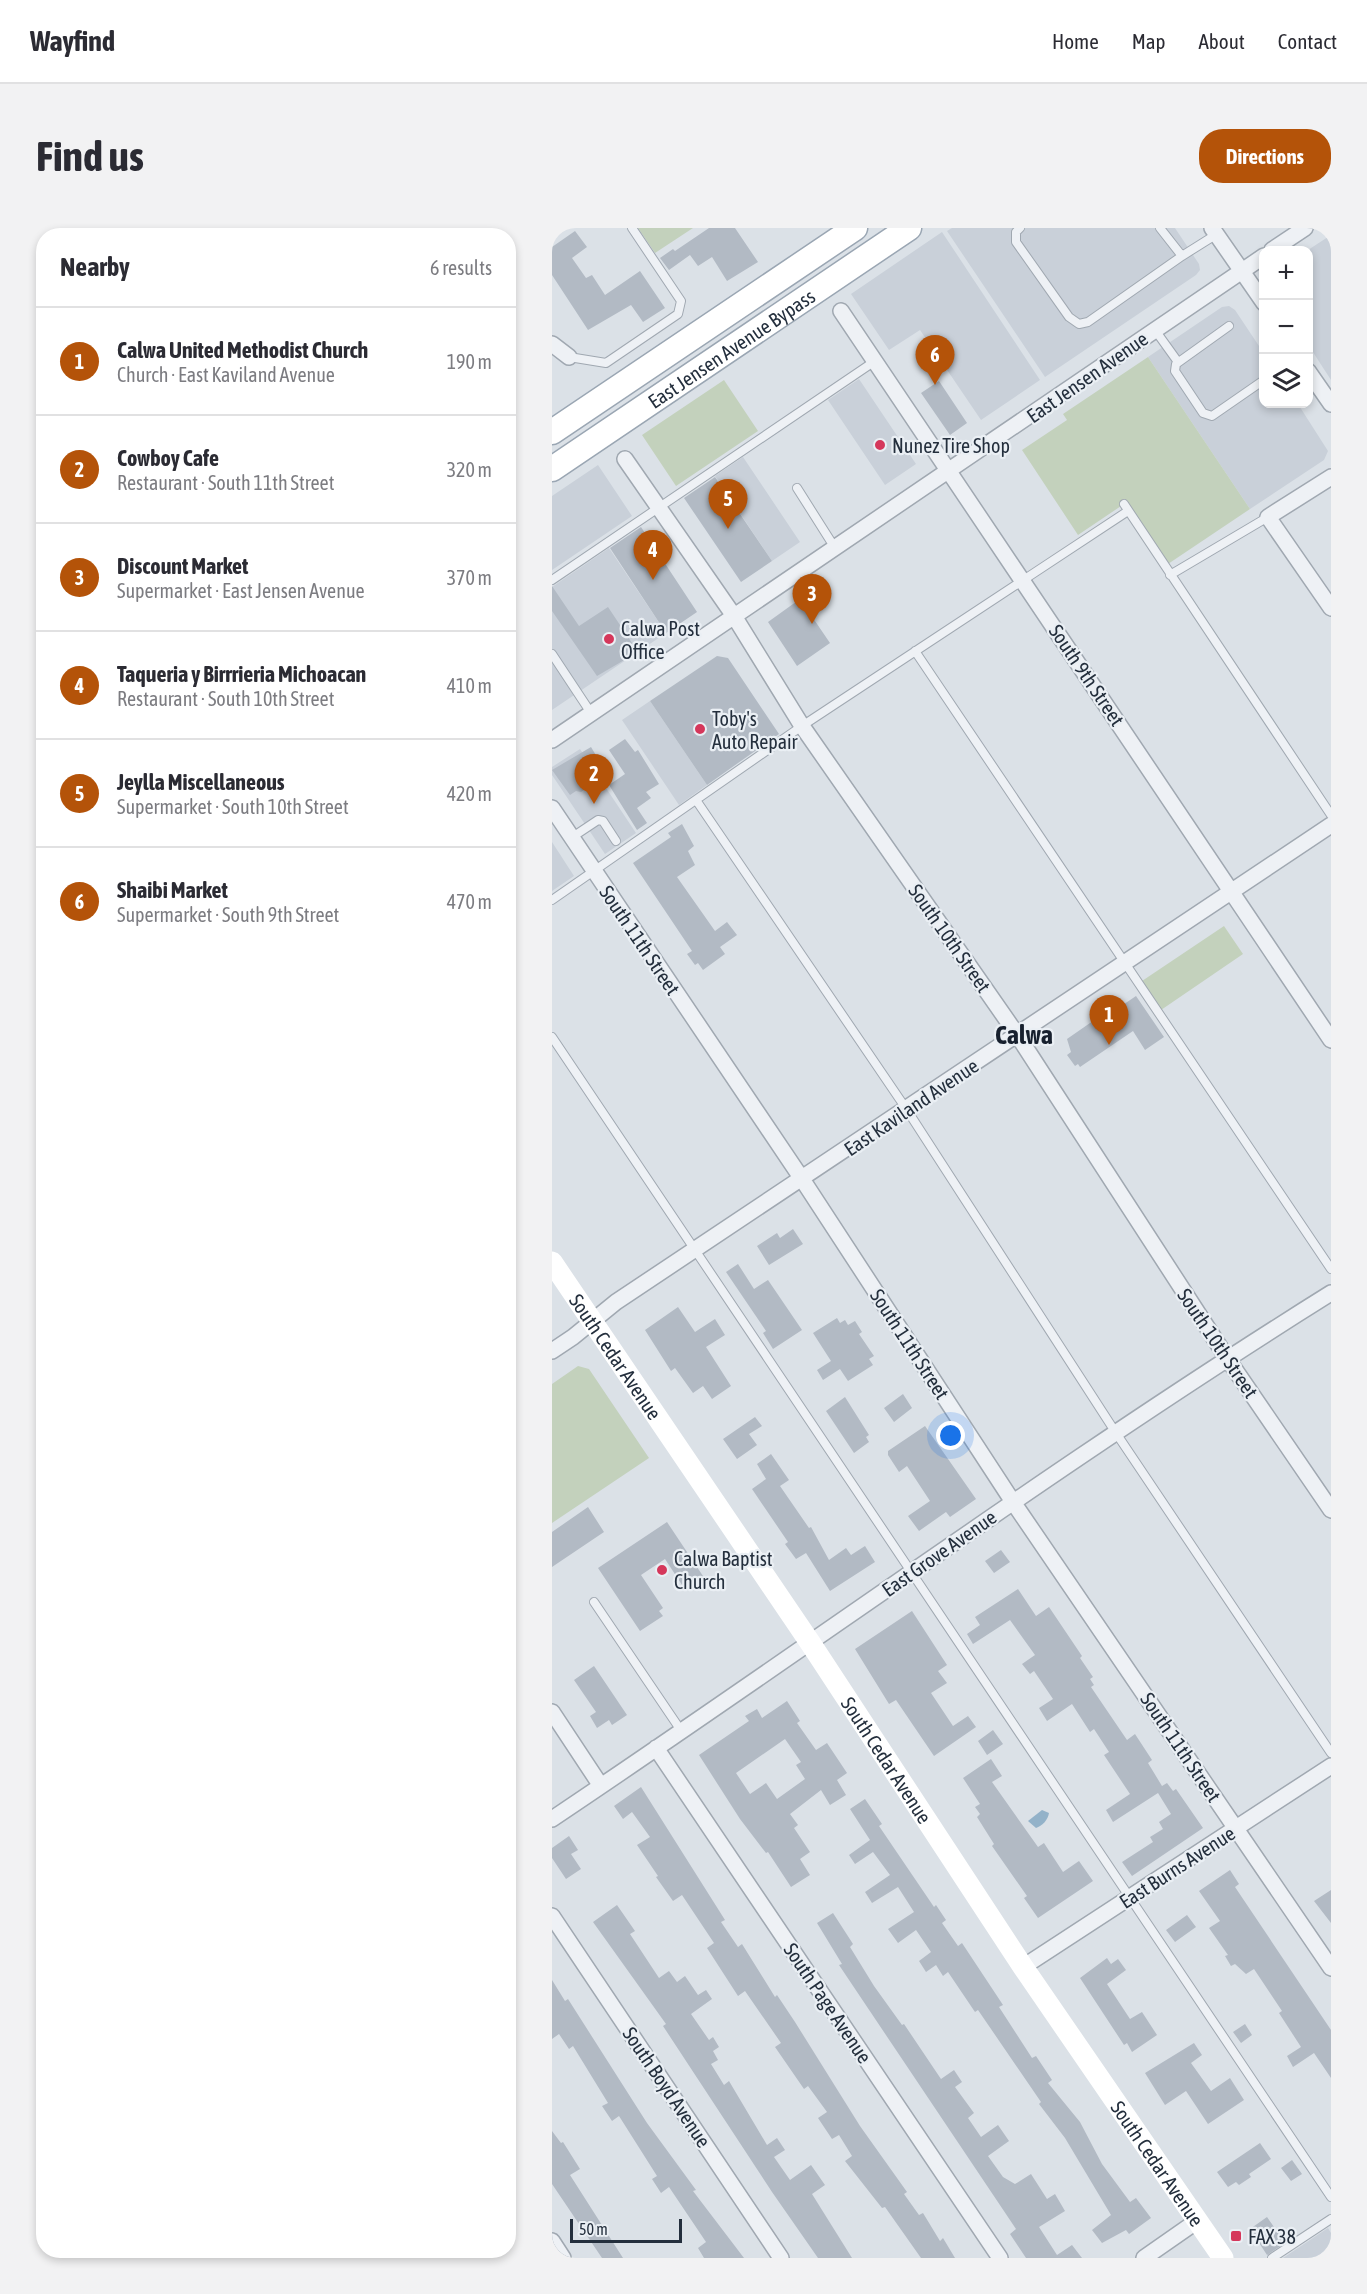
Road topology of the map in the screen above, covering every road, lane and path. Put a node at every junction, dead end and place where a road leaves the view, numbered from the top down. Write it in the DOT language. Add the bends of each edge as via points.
graph roads {
  1 [pos="632,228"];
  2 [pos="855,228"];
  3 [pos="909,228"];
  4 [pos="1020,228"];
  5 [pos="1160,228"];
  6 [pos="1299,230"];
  7 [pos="1215,231"];
  8 [pos="1277,246"];
  9 [pos="1182,256"];
  10 [pos="1259,259"];
  11 [pos="1242,271"];
  12 [pos="1261,300"];
  13 [pos="841,311"];
  14 [pos="1229,326"];
  15 [pos="1155,330"];
  16 [pos="552,344"];
  17 [pos="569,357"];
  18 [pos="875,361"];
  19 [pos="1178,362"];
  20 [pos="1313,378"];
  21 [pos="1259,383"];
  22 [pos="1331,404"];
  23 [pos="552,432"];
  24 [pos="625,459"];
  25 [pos="552,470"];
  26 [pos="950,472"];
  27 [pos="1331,477"];
  28 [pos="797,488"];
  29 [pos="658,508"];
  30 [pos="1268,517"];
  31 [pos="835,548"];
  32 [pos="1170,575"];
  33 [pos="552,580"];
  34 [pos="1023,580"];
  35 [pos="1331,608"];
  36 [pos="734,616"];
  37 [pos="915,651"];
  38 [pos="552,654"];
  39 [pos="591,713"];
  40 [pos="802,726"];
  41 [pos="552,740"];
  42 [pos="696,800"];
  43 [pos="552,808"];
  44 [pos="1331,815"];
  45 [pos="1331,825"];
  46 [pos="571,838"];
  47 [pos="616,841"];
  48 [pos="593,872"];
  49 [pos="1231,891"];
  50 [pos="552,900"];
  51 [pos="1127,963"];
  52 [pos="1018,1036"];
  53 [pos="552,1037"];
  54 [pos="1331,1040"];
  55 [pos="907,1110"];
  56 [pos="802,1179"];
  57 [pos="695,1250"];
  58 [pos="552,1262"];
  59 [pos="1331,1269"];
  60 [pos="1331,1293"];
  61 [pos="594,1321"];
  62 [pos="552,1351"];
  63 [pos="1227,1358"];
  64 [pos="1116,1433"];
  65 [pos="1013,1502"];
  66 [pos="1331,1510"];
  67 [pos="910,1572"];
  68 [pos="594,1602"];
  69 [pos="811,1644"];
  70 [pos="552,1712"];
  71 [pos="681,1732"];
  72 [pos="656,1748"];
  73 [pos="1331,1753"];
  74 [pos="1331,1766"];
  75 [pos="601,1786"];
  76 [pos="552,1819"];
  77 [pos="1236,1828"];
  78 [pos="1130,1897"];
  79 [pos="552,1916"];
  80 [pos="1023,1968"];
  81 [pos="1331,1968"];
  82 [pos="1331,2198"];
  83 [pos="1331,2219"];
  84 [pos="1197,2221"];
  85 [pos="552,2241"];
  86 [pos="563,2258"];
  87 [pos="781,2258"];
  88 [pos="1000,2258"];
  89 [pos="1144,2258"];
  90 [pos="1223,2258"];
  91 [pos="1272,2258"];
  1 -- 17 [label="lane" via="681,301 678,314 606,363"];
  2 -- 23 [label="main road, East Jensen Avenue Bypass"];
  3 -- 25 [label="main road, East Jensen Avenue Bypass"];
  4 -- 9 [label="lane" via="1016,242 1069,317 1079,324 1088,322"];
  5 -- 9 [label="lane"];
  6 -- 8 [label="street"];
  7 -- 9 [label="lane"];
  7 -- 11 [label="street"];
  10 -- 11 [label="street, East Jensen Avenue"];
  11 -- 12 [label="street"];
  11 -- 15 [label="street, East Jensen Avenue"];
  13 -- 18 [label="street, South 9th Street"];
  14 -- 19 [label="lane"];
  15 -- 19 [label="lane"];
  15 -- 26 [label="street, East Jensen Avenue"];
  16 -- 17 [label="street"];
  18 -- 26 [label="street, South 9th Street"];
  18 -- 29 [label="lane"];
  19 -- 21 [label="lane" via="1175,370 1203,413 1212,416"];
  20 -- 22 [label="street"];
  24 -- 29 [label="street, South 10th Street"];
  26 -- 31 [label="street, East Jensen Avenue"];
  26 -- 34 [label="street, South 9th Street"];
  27 -- 30 [label="street"];
  28 -- 31 [label="lane"];
  29 -- 33 [label="lane"];
  29 -- 36 [label="street, South 10th Street"];
  30 -- 32 [label="lane"];
  30 -- 35 [label="street"];
  31 -- 36 [label="street, East Jensen Avenue"];
  32 -- 34 [label="lane" via="1126,507"];
  32 -- 44 [label="lane"];
  34 -- 37 [label="lane"];
  34 -- 49 [label="street, South 9th Street"];
  36 -- 39 [label="street, East Jensen Avenue"];
  36 -- 40 [label="street, South 10th Street"];
  37 -- 40 [label="lane"];
  37 -- 51 [label="lane"];
  38 -- 39 [label="lane"];
  39 -- 41 [label="street, East Jensen Avenue"];
  40 -- 42 [label="lane"];
  40 -- 52 [label="street, South 10th Street"];
  42 -- 48 [label="lane"];
  42 -- 55 [label="lane"];
  43 -- 46 [label="street, South 11th Street"];
  45 -- 49 [label="street, East Kaviland Avenue"];
  46 -- 47 [label="lane" via="598,820 603,821"];
  46 -- 48 [label="street, South 11th Street"];
  48 -- 50 [label="lane"];
  48 -- 56 [label="street, South 11th Street"];
  49 -- 51 [label="street, East Kaviland Avenue"];
  49 -- 54 [label="street, South 9th Street"];
  51 -- 52 [label="street, East Kaviland Avenue"];
  51 -- 59 [label="lane"];
  52 -- 55 [label="street, East Kaviland Avenue"];
  52 -- 63 [label="street, South 10th Street"];
  53 -- 57 [label="lane"];
  55 -- 56 [label="street, East Kaviland Avenue"];
  55 -- 64 [label="lane"];
  56 -- 57 [label="street, East Kaviland Avenue"];
  56 -- 65 [label="street, South 11th Street"];
  57 -- 61 [label="street, East Kaviland Avenue"];
  57 -- 67 [label="lane"];
  58 -- 61 [label="main road, South Cedar Avenue"];
  60 -- 63 [label="street, East Grove Avenue"];
  61 -- 62 [label="street, East Kaviland Avenue"];
  61 -- 69 [label="main road, South Cedar Avenue"];
  63 -- 64 [label="street, East Grove Avenue"];
  63 -- 66 [label="street, South 10th Street"];
  64 -- 65 [label="street, East Grove Avenue"];
  64 -- 73 [label="lane"];
  65 -- 67 [label="street, East Grove Avenue"];
  65 -- 77 [label="street, South 11th Street"];
  67 -- 69 [label="street, East Grove Avenue"];
  67 -- 78 [label="lane"];
  68 -- 71 [label="lane"];
  69 -- 71 [label="street, East Grove Avenue"];
  69 -- 80 [label="main road, South Cedar Avenue"];
  70 -- 75 [label="street"];
  71 -- 72 [label="street, East Grove Avenue"];
  72 -- 75 [label="street, East Grove Avenue"];
  72 -- 88 [label="street, South Page Avenue"];
  74 -- 77 [label="street, East Burns Avenue"];
  75 -- 76 [label="street, East Grove Avenue"];
  77 -- 78 [label="street, East Burns Avenue"];
  77 -- 81 [label="street, South 11th Street"];
  78 -- 80 [label="street, East Burns Avenue"];
  78 -- 82 [label="lane"];
  79 -- 87 [label="street, South Boyd Avenue"];
  80 -- 84 [label="main road, South Cedar Avenue"];
  83 -- 91 [label="lane"];
  84 -- 89 [label="street"];
  84 -- 90 [label="main road, South Cedar Avenue"];
  85 -- 86 [label="street"];
}
